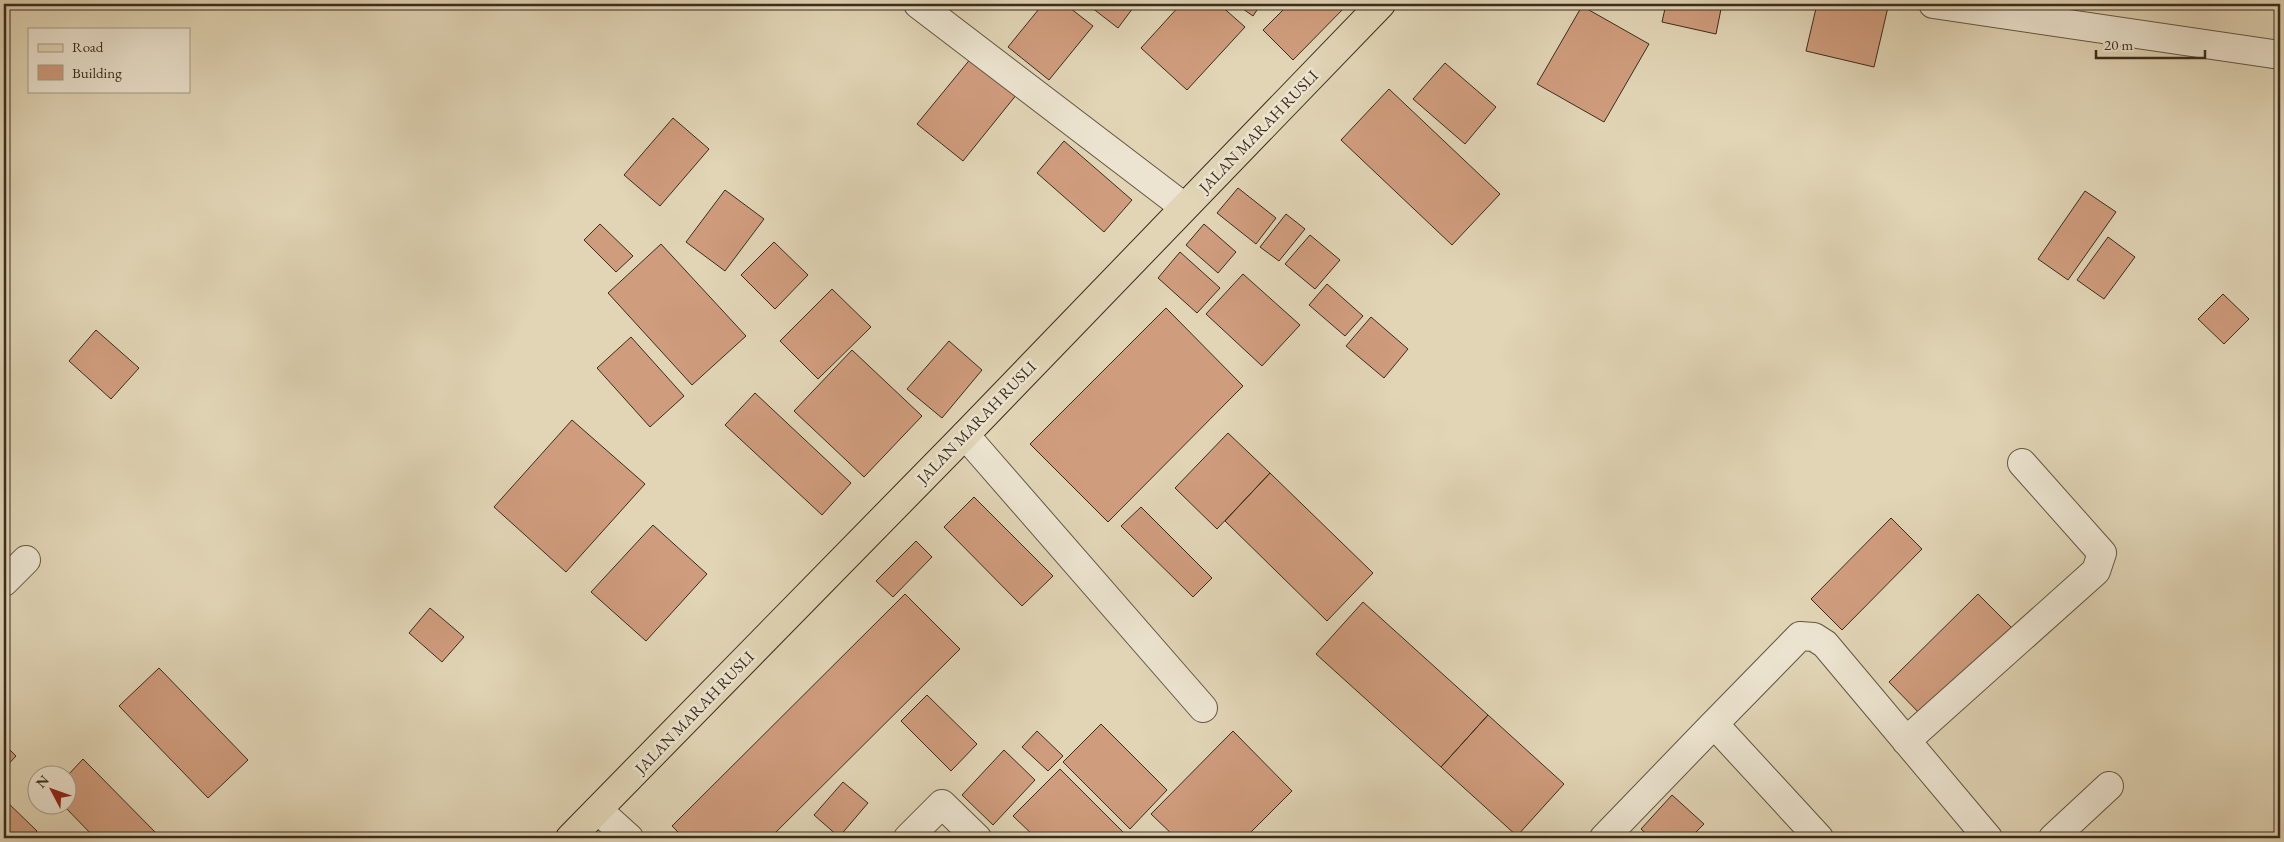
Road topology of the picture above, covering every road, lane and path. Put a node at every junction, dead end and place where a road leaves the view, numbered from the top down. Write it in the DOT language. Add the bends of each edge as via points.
graph roads {
  1 [pos="918,4"];
  2 [pos="1381,4"];
  3 [pos="1933,4"];
  4 [pos="2280,55"];
  5 [pos="1184,207"];
  6 [pos="964,435"];
  7 [pos="2022,463"];
  8 [pos="26,560"];
  9 [pos="4,582"];
  10 [pos="1203,708"];
  11 [pos="1714,724"];
  12 [pos="1906,741"];
  13 [pos="2109,786"];
  14 [pos="598,810"];
  15 [pos="570,838"];
  16 [pos="629,838"];
  17 [pos="908,838"];
  18 [pos="977,838"];
  19 [pos="1604,838"];
  20 [pos="1819,838"];
  21 [pos="1988,838"];
  22 [pos="2053,838"];
  1 -- 5 [label="street"];
  2 -- 5 [label="main road, JALAN MARAH RUSLI"];
  3 -- 4 [label="street"];
  5 -- 6 [label="main road, JALAN MARAH RUSLI"];
  6 -- 10 [label="street"];
  6 -- 14 [label="main road, JALAN MARAH RUSLI"];
  7 -- 12 [label="street" via="2102,553 2096,571"];
  8 -- 9 [label="street"];
  11 -- 12 [label="street" via="1800,636 1814,637 1825,644"];
  11 -- 19 [label="street"];
  11 -- 20 [label="street"];
  12 -- 21 [label="street"];
  13 -- 22 [label="street"];
  14 -- 15 [label="main road, JALAN MARAH RUSLI"];
  14 -- 16 [label="street"];
  17 -- 18 [label="street" via="942,804"];
}
